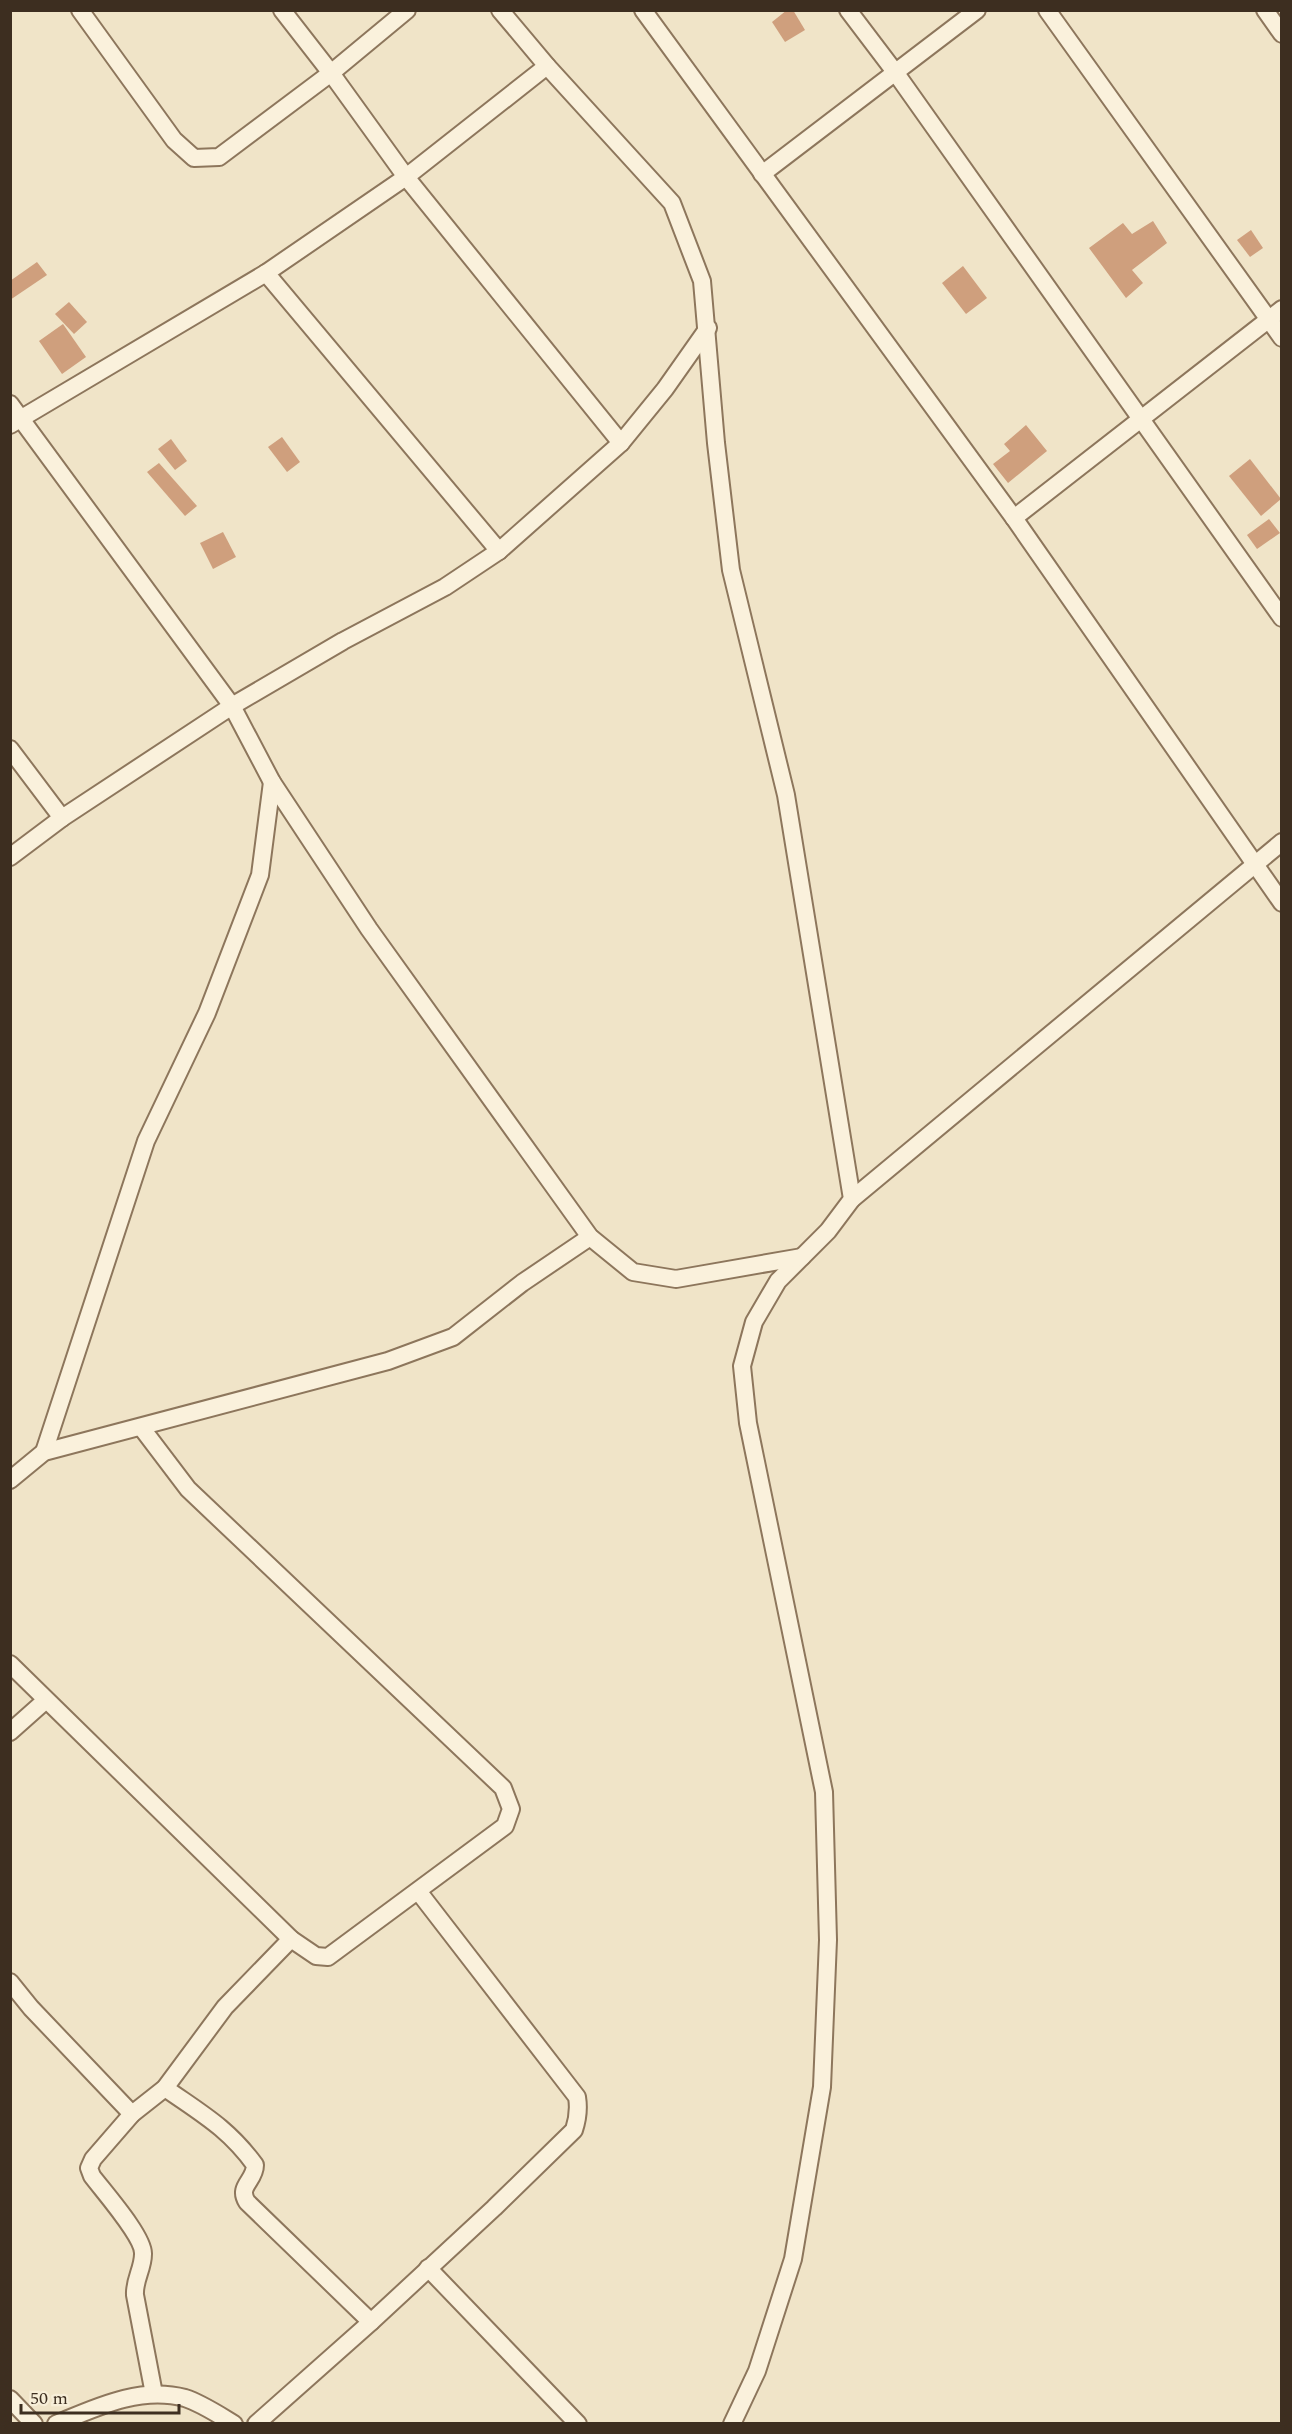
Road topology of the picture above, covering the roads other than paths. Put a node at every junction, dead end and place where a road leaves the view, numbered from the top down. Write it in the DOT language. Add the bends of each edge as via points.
graph roads {
  1 [pos="80,10"];
  2 [pos="282,10"];
  3 [pos="407,10"];
  4 [pos="500,10"];
  5 [pos="643,10"];
  6 [pos="848,10"];
  7 [pos="977,10"];
  8 [pos="1047,10"];
  9 [pos="1265,10"];
  10 [pos="1281,34"];
  11 [pos="547,66"];
  12 [pos="895,72"];
  13 [pos="331,74"];
  14 [pos="762,174"];
  15 [pos="406,177"];
  16 [pos="266,273"];
  17 [pos="1281,309"];
  18 [pos="1268,319"];
  19 [pos="708,328"];
  20 [pos="1281,338"];
  21 [pos="14,416"];
  22 [pos="1141,419"];
  23 [pos="621,443"];
  24 [pos="1014,518"];
  25 [pos="499,551"];
  26 [pos="1281,618"];
  27 [pos="231,706"];
  28 [pos="10,749"];
  29 [pos="272,782"];
  30 [pos="62,818"];
  31 [pos="1281,842"];
  32 [pos="10,857"];
  33 [pos="1254,864"];
  34 [pos="1281,903"];
  35 [pos="852,1199"];
  36 [pos="590,1237"];
  37 [pos="802,1257"];
  38 [pos="141,1427"];
  39 [pos="44,1452"];
  40 [pos="10,1480"];
  41 [pos="10,1664"];
  42 [pos="46,1700"];
  43 [pos="10,1732"];
  44 [pos="418,1890"];
  45 [pos="291,1939"];
  46 [pos="10,1982"];
  47 [pos="165,2088"];
  48 [pos="132,2114"];
  49 [pos="428,2268"];
  50 [pos="371,2322"];
  51 [pos="154,2394"];
  52 [pos="10,2399"];
  53 [pos="34,2424"];
  54 [pos="56,2424"];
  55 [pos="234,2424"];
  56 [pos="256,2424"];
  57 [pos="578,2424"];
  58 [pos="732,2424"];
  1 -- 13 [label="street" via="174,140 194,158 219,157"];
  2 -- 13 [label="street"];
  3 -- 13 [label="street"];
  4 -- 11 [label="street"];
  5 -- 14 [label="street"];
  6 -- 12 [label="street"];
  7 -- 12 [label="street"];
  8 -- 18 [label="street"];
  9 -- 10 [label="street"];
  11 -- 15 [label="street"];
  11 -- 19 [label="street" via="672,203 702,281"];
  12 -- 14 [label="street"];
  12 -- 22 [label="street"];
  13 -- 15 [label="street"];
  14 -- 24 [label="street"];
  15 -- 16 [label="street"];
  15 -- 23 [label="street"];
  16 -- 21 [label="street"];
  16 -- 25 [label="street"];
  17 -- 18 [label="street"];
  18 -- 20 [label="street"];
  18 -- 22 [label="street"];
  19 -- 23 [label="street"];
  19 -- 35 [label="street" via="731,570 786,795"];
  21 -- 27 [label="street"];
  22 -- 24 [label="street"];
  22 -- 26 [label="street"];
  23 -- 25 [label="street"];
  24 -- 33 [label="street"];
  25 -- 27 [label="street" via="445,587 343,640"];
  27 -- 29 [label="street"];
  27 -- 30 [label="street"];
  28 -- 30 [label="street"];
  29 -- 36 [label="street" via="369,929"];
  29 -- 39 [label="street" via="260,875 207,1013 146,1141"];
  30 -- 32 [label="street"];
  31 -- 33 [label="street"];
  33 -- 34 [label="street"];
  33 -- 35 [label="street"];
  35 -- 37 [label="street"];
  36 -- 37 [label="street" via="633,1272 676,1279"];
  36 -- 38 [label="street" via="453,1337 388,1361"];
  37 -- 58 [label="street" via="778,1281 754,1322 742,1366 748,1423 824,1792 828,1940 822,2086 793,2259 756,2371"];
  38 -- 39 [label="street"];
  38 -- 44 [label="street" via="188,1490 504,1788 511,1809 505,1826"];
  39 -- 40 [label="street"];
  41 -- 42 [label="street"];
  42 -- 43 [label="street"];
  42 -- 45 [label="street"];
  44 -- 45 [label="street" via="328,1957 316,1956"];
  44 -- 49 [label="street" via="577,2097 579,2108 574,2130"];
  45 -- 47 [label="street" via="225,2007"];
  46 -- 48 [label="street"];
  47 -- 48 [label="street"];
  47 -- 50 [label="street" via="235,2139 255,2165 243,2189 247,2202"];
  48 -- 51 [label="street" via="89,2168 142,2242 144,2252 135,2295"];
  49 -- 50 [label="street"];
  49 -- 57 [label="street"];
  50 -- 56 [label="street"];
  51 -- 54 [label="street" via="111,2401"];
  51 -- 55 [label="street" via="186,2398"];
  52 -- 53 [label="street"];
}
